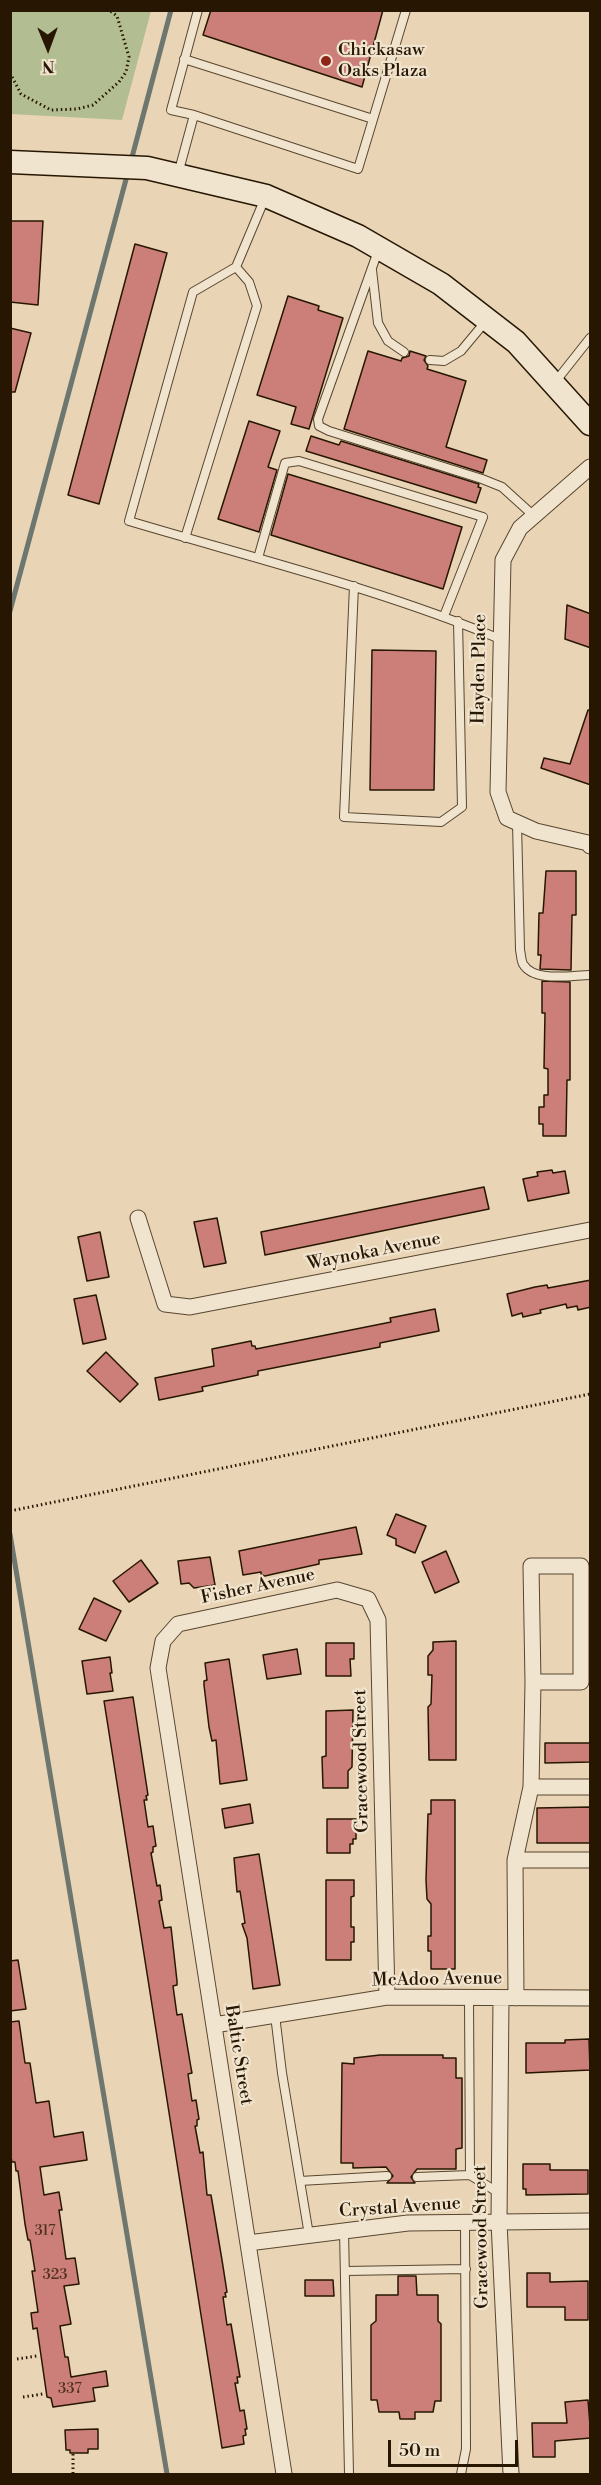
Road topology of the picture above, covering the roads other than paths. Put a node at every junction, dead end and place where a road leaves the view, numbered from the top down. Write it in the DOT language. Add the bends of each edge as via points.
graph roads {
  1 [pos="198,10"];
  2 [pos="406,10"];
  3 [pos="184,59"];
  4 [pos="194,115"];
  5 [pos="373,119"];
  6 [pos="10,162"];
  7 [pos="178,176"];
  8 [pos="266,196"];
  9 [pos="375,258"];
  10 [pos="236,267"];
  11 [pos="487,320"];
  12 [pos="591,338"];
  13 [pos="404,352"];
  14 [pos="430,360"];
  15 [pos="554,384"];
  16 [pos="591,424"];
  17 [pos="591,467"];
  18 [pos="534,516"];
  19 [pos="185,538"];
  20 [pos="258,558"];
  21 [pos="354,586"];
  22 [pos="444,616"];
  23 [pos="458,621"];
  24 [pos="500,639"];
  25 [pos="517,823"];
  26 [pos="591,846"];
  27 [pos="591,975"];
  28 [pos="138,1218"];
  29 [pos="591,1230"];
  30 [pos="368,1599"];
  31 [pos="163,1641"];
  32 [pos="533,1682"];
  33 [pos="531,1787"];
  34 [pos="591,1787"];
  35 [pos="515,1860"];
  36 [pos="591,1860"];
  37 [pos="387,1997"];
  38 [pos="469,1998"];
  39 [pos="508,1998"];
  40 [pos="591,1998"];
  41 [pos="275,2015"];
  42 [pos="214,2025"];
  43 [pos="470,2175"];
  44 [pos="387,2176"];
  45 [pos="417,2177"];
  46 [pos="300,2181"];
  47 [pos="499,2193"];
  48 [pos="591,2221"];
  49 [pos="465,2222"];
  50 [pos="499,2222"];
  51 [pos="344,2231"];
  52 [pos="309,2235"];
  53 [pos="248,2243"];
  54 [pos="466,2269"];
  55 [pos="345,2271"];
  56 [pos="284,2475"];
  57 [pos="349,2475"];
  58 [pos="461,2475"];
  59 [pos="511,2475"];
  1 -- 3 [label="lane"];
  2 -- 5 [label="lane"];
  3 -- 4 [label="lane" via="171,110"];
  3 -- 5 [label="lane"];
  4 -- 5 [label="lane" via="358,169"];
  4 -- 7 [label="lane"];
  6 -- 7 [label="main road" via="147,168"];
  7 -- 8 [label="main road"];
  8 -- 9 [label="main road" via="358,236"];
  8 -- 10 [label="lane"];
  9 -- 11 [label="main road" via="441,284"];
  9 -- 13 [label="lane" via="378,323 388,341"];
  9 -- 18 [label="lane" via="318,419 320,426 502,487"];
  10 -- 19 [label="lane" via="249,282 257,306"];
  10 -- 19 [label="lane" via="194,292 129,521"];
  11 -- 14 [label="lane" via="461,351 444,361"];
  11 -- 15 [label="main road" via="516,342"];
  12 -- 15 [label="lane"];
  15 -- 16 [label="main road"];
  17 -- 18 [label="street, Hayden Place"];
  18 -- 24 [label="street, Hayden Place" via="520,528 502,560"];
  19 -- 20 [label="lane"];
  20 -- 21 [label="lane"];
  20 -- 22 [label="lane" via="285,463 299,461 483,517"];
  21 -- 22 [label="lane"];
  21 -- 23 [label="lane" via="344,818 441,822 462,807"];
  22 -- 23 [label="lane"];
  23 -- 24 [label="lane"];
  24 -- 25 [label="street, Hayden Place" via="498,792 507,818"];
  25 -- 26 [label="street"];
  25 -- 27 [label="lane" via="523,963 540,975"];
  28 -- 29 [label="street, Waynoka Avenue" via="165,1304 190,1307"];
  30 -- 31 [label="street, Fisher Avenue" via="337,1590 178,1624"];
  30 -- 37 [label="street, Gracewood Street" via="378,1620"];
  31 -- 42 [label="street, Baltic Street" via="158,1668"];
  32 -- 32 [label="street, Gracewood Street" via="581,1682 581,1566 531,1566"];
  32 -- 33 [label="street, Gracewood Street"];
  33 -- 34 [label="street"];
  33 -- 35 [label="street, Gracewood Street"];
  35 -- 36 [label="street"];
  35 -- 39 [label="street, Gracewood Street"];
  37 -- 38 [label="street, McAdoo Avenue"];
  37 -- 41 [label="street, McAdoo Avenue"];
  38 -- 39 [label="street, McAdoo Avenue"];
  38 -- 43 [label="lane"];
  39 -- 40 [label="street, McAdoo Avenue"];
  39 -- 47 [label="street, Gracewood Street"];
  41 -- 42 [label="street, McAdoo Avenue"];
  41 -- 46 [label="lane"];
  42 -- 53 [label="street, Baltic Street"];
  43 -- 45 [label="lane"];
  43 -- 47 [label="lane"];
  44 -- 46 [label="lane"];
  46 -- 52 [label="lane"];
  47 -- 50 [label="street, Gracewood Street"];
  48 -- 50 [label="street, Crystal Avenue"];
  49 -- 50 [label="street, Crystal Avenue"];
  49 -- 51 [label="street, Crystal Avenue" via="408,2223"];
  49 -- 54 [label="lane"];
  50 -- 59 [label="street, Gracewood Street"];
  51 -- 52 [label="street, Crystal Avenue"];
  51 -- 55 [label="lane"];
  52 -- 53 [label="street, Crystal Avenue"];
  53 -- 56 [label="street, Baltic Street"];
  54 -- 55 [label="lane"];
  54 -- 58 [label="lane" via="466,2449"];
  55 -- 57 [label="lane"];
}
